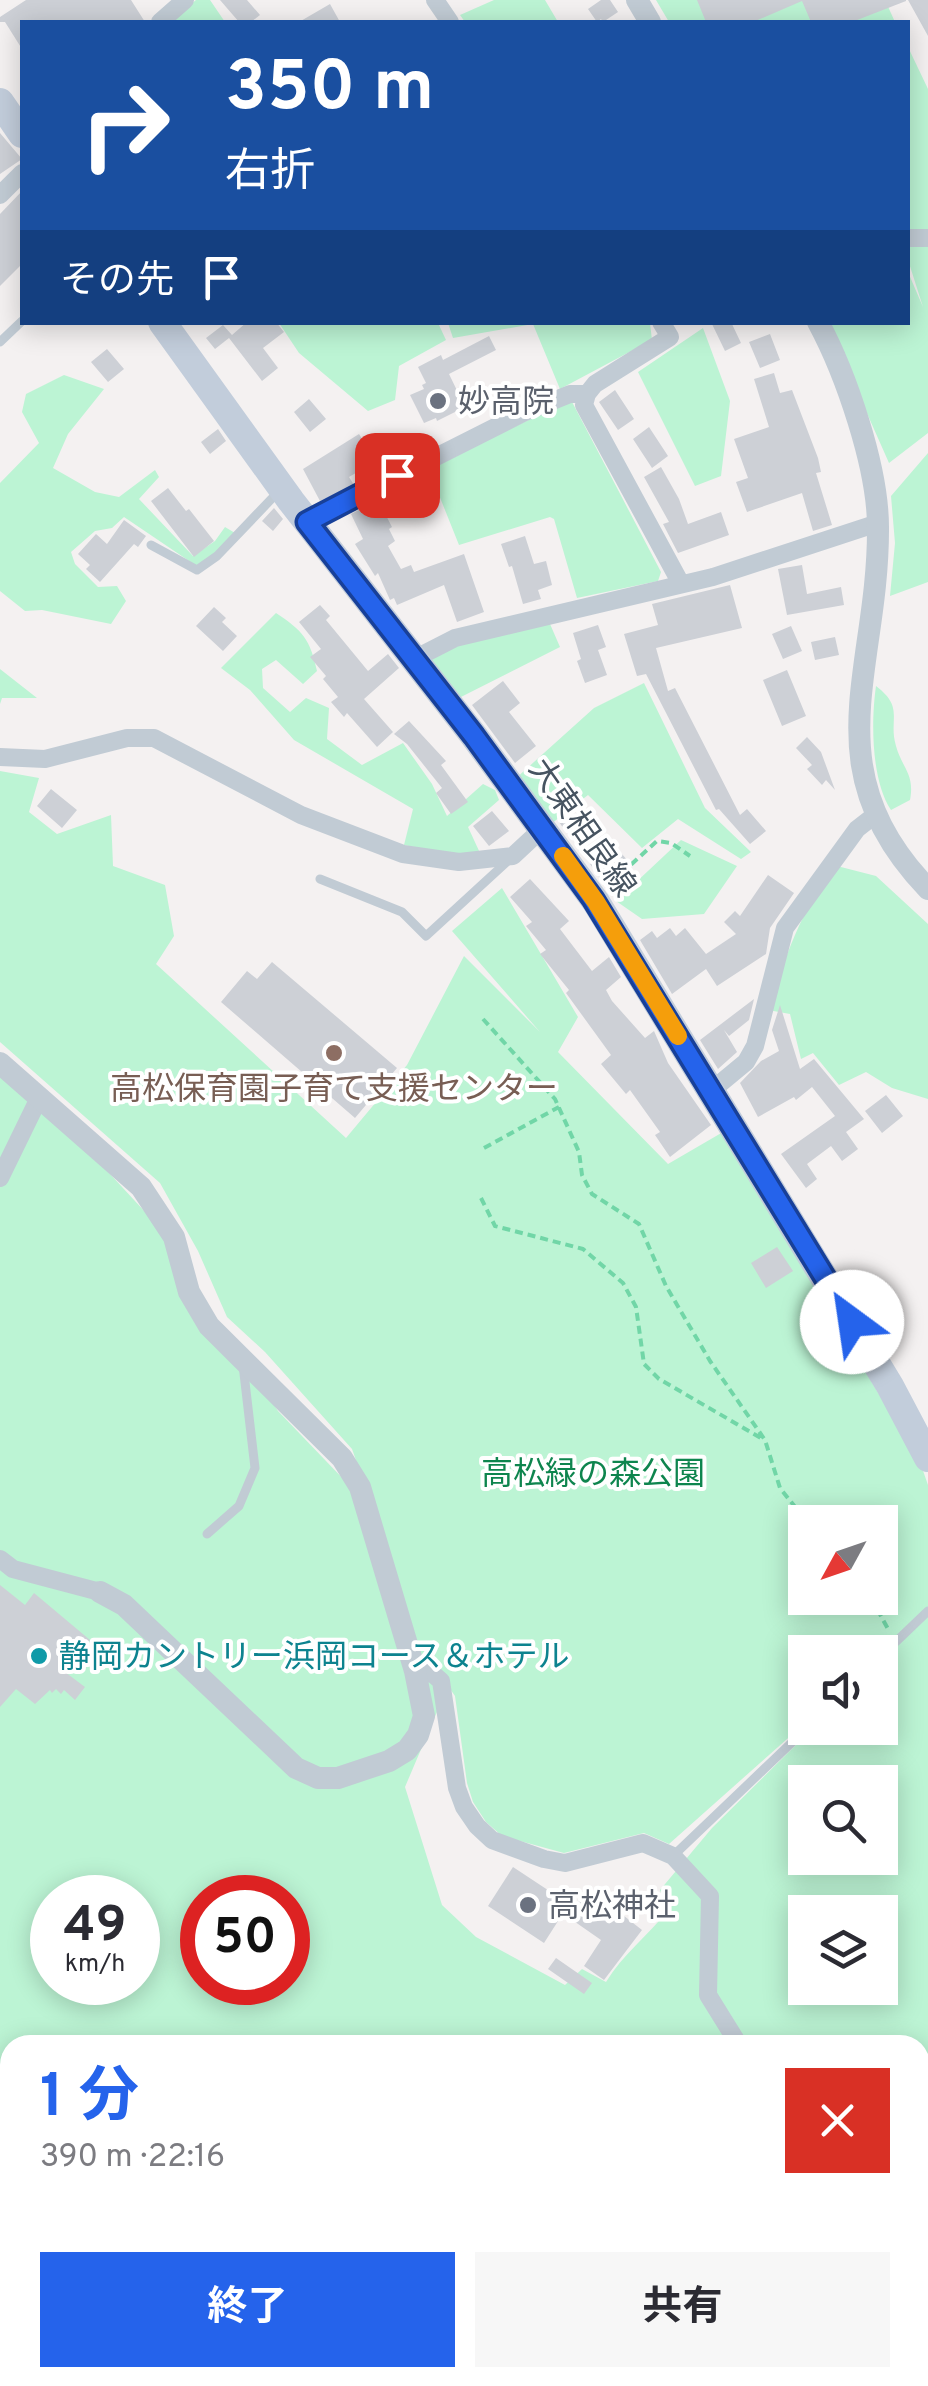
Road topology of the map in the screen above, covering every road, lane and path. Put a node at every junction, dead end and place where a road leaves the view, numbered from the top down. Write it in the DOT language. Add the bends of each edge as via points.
graph roads {
  1 [pos="186,0"];
  2 [pos="162,20"];
  3 [pos="0,102"];
  4 [pos="20,131"];
  5 [pos="20,175"];
  6 [pos="0,195"];
  7 [pos="20,323"];
  8 [pos="164,325"];
  9 [pos="663,325"];
  10 [pos="819,325"];
  11 [pos="0,342"];
  12 [pos="586,394"];
  13 [pos="282,488"];
  14 [pos="307,522"];
  15 [pos="878,522"];
  16 [pos="151,545"];
  17 [pos="680,582"];
  18 [pos="414,659"];
  19 [pos="0,757"];
  20 [pos="875,815"];
  21 [pos="543,828"];
  22 [pos="513,856"];
  23 [pos="690,856"];
  24 [pos="320,879"];
  25 [pos="928,890"];
  26 [pos="593,899"];
  27 [pos="482,1019"];
  28 [pos="0,1063"];
  29 [pos="711,1091"];
  30 [pos="39,1098"];
  31 [pos="560,1107"];
  32 [pos="484,1148"];
  33 [pos="0,1178"];
  34 [pos="481,1198"];
  35 [pos="242,1359"];
  36 [pos="766,1440"];
  37 [pos="928,1458"];
  38 [pos="794,1505"];
  39 [pos="207,1534"];
  40 [pos="0,1559"];
  41 [pos="100,1592"];
  42 [pos="928,1611"];
  43 [pos="898,1639"];
  44 [pos="415,1671"];
  45 [pos="789,1745"];
  46 [pos="673,1856"];
  47 [pos="733,2035"];
  1 -- 2 [label="street"];
  3 -- 4 [label="main road"];
  5 -- 6 [label="street"];
  7 -- 11 [label="lane"];
  8 -- 13 [label="main road, 大東相良線"];
  9 -- 12 [label="street" via="670,338"];
  10 -- 15 [label="street" via="848,386"];
  12 -- 14 [label="street" via="522,414"];
  12 -- 17 [label="street" via="584,405"];
  13 -- 14 [label="main road, 大東相良線"];
  13 -- 16 [label="lane" via="197,570"];
  14 -- 18 [label="main road, 大東相良線"];
  15 -- 17 [label="street"];
  15 -- 20 [label="street" via="876,584 858,698 860,759"];
  17 -- 18 [label="street" via="455,638"];
  18 -- 21 [label="main road, 大東相良線"];
  19 -- 22 [label="street" via="45,759 127,738 154,738 300,815 403,854 460,862"];
  20 -- 25 [label="street" via="900,860"];
  20 -- 29 [label="street" via="856,829 785,928 755,1046"];
  21 -- 22 [label="street"];
  21 -- 26 [label="main road, 大東相良線"];
  22 -- 24 [label="lane" via="426,936 402,912"];
  23 -- 26 [label="path" via="657,841"];
  26 -- 29 [label="main road, 大東相良線"];
  27 -- 31 [label="path"];
  28 -- 30 [label="street"];
  29 -- 37 [label="main road, 大東相良線"];
  30 -- 33 [label="street"];
  30 -- 35 [label="street" via="141,1187 174,1237 196,1308"];
  31 -- 32 [label="path"];
  31 -- 36 [label="path" via="592,1194 640,1224 666,1286"];
  34 -- 36 [label="path" via="495,1226 583,1249 623,1283 636,1307 644,1364"];
  35 -- 39 [label="lane" via="255,1468 240,1506"];
  35 -- 44 [label="street" via="342,1458 360,1487"];
  36 -- 38 [label="path" via="780,1488"];
  40 -- 41 [label="street" via="12,1570"];
  41 -- 44 [label="street" via="124,1605 296,1768 318,1778 338,1778 407,1750 424,1716"];
  42 -- 43 [label="lane"];
  44 -- 46 [label="street" via="441,1681 457,1788 476,1826 492,1840 565,1863 643,1842"];
  45 -- 46 [label="lane"];
  46 -- 47 [label="street" via="710,1896 708,1996"];
}
